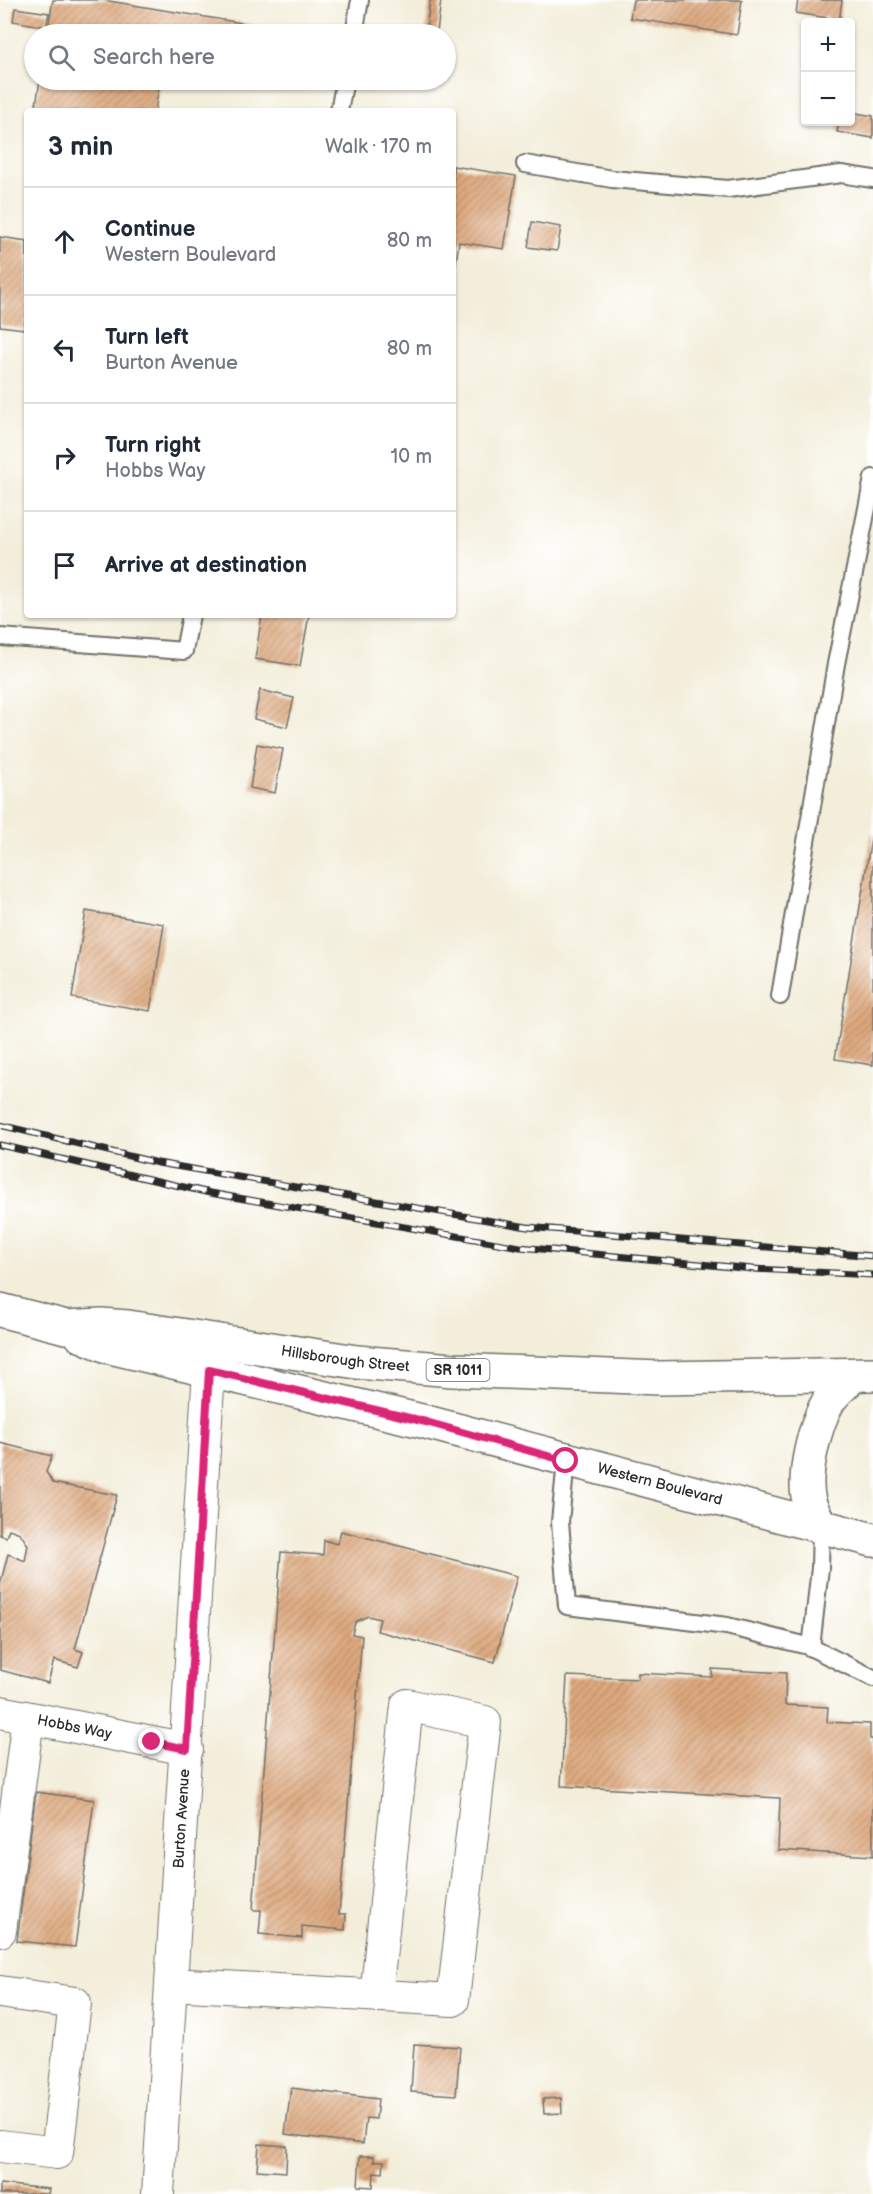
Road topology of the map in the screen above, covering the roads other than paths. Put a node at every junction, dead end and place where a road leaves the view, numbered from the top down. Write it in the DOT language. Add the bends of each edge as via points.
graph roads {
  1 [pos="360,0"];
  2 [pos="356,24"];
  3 [pos="343,90"];
  4 [pos="340,108"];
  5 [pos="525,164"];
  6 [pos="873,179"];
  7 [pos="873,478"];
  8 [pos="190,618"];
  9 [pos="0,638"];
  10 [pos="780,996"];
  11 [pos="0,1310"];
  12 [pos="66,1327"];
  13 [pos="209,1370"];
  14 [pos="863,1375"];
  15 [pos="566,1461"];
  16 [pos="821,1526"];
  17 [pos="873,1540"];
  18 [pos="811,1648"];
  19 [pos="873,1678"];
  20 [pos="14,1715"];
  21 [pos="187,1749"];
  22 [pos="0,1931"];
  23 [pos="171,1984"];
  24 [pos="0,1992"];
  25 [pos="376,1996"];
  26 [pos="0,2146"];
  27 [pos="158,2194"];
  1 -- 2 [label="lane"];
  3 -- 4 [label="lane"];
  5 -- 6 [label="lane" via="612,179 728,189 841,174"];
  7 -- 10 [label="lane" via="836,664"];
  8 -- 9 [label="lane" via="184,651"];
  11 -- 12 [label="main road, Hillsborough Street / SR 1011"];
  12 -- 13 [label="main road, Western Boulevard" via="110,1347"];
  12 -- 14 [label="main road, Hillsborough Street / SR 1011" via="128,1327 357,1362 453,1370 660,1378"];
  13 -- 15 [label="main road, Western Boulevard" via="426,1422"];
  13 -- 21 [label="street, Burton Avenue"];
  14 -- 16 [label="main road" via="829,1401 814,1438 807,1481 809,1501"];
  15 -- 16 [label="main road, Western Boulevard"];
  15 -- 18 [label="lane" via="560,1522 567,1606 727,1626"];
  16 -- 17 [label="main road, Western Boulevard"];
  16 -- 18 [label="lane"];
  18 -- 19 [label="lane"];
  20 -- 21 [label="street, Hobbs Way"];
  20 -- 22 [label="street"];
  21 -- 23 [label="street, Burton Avenue"];
  23 -- 25 [label="street"];
  23 -- 27 [label="street, Burton Avenue"];
  24 -- 26 [label="street" via="75,2003 57,2153"];
  25 -- 25 [label="street" via="453,2000 485,1722 407,1705"];
}
